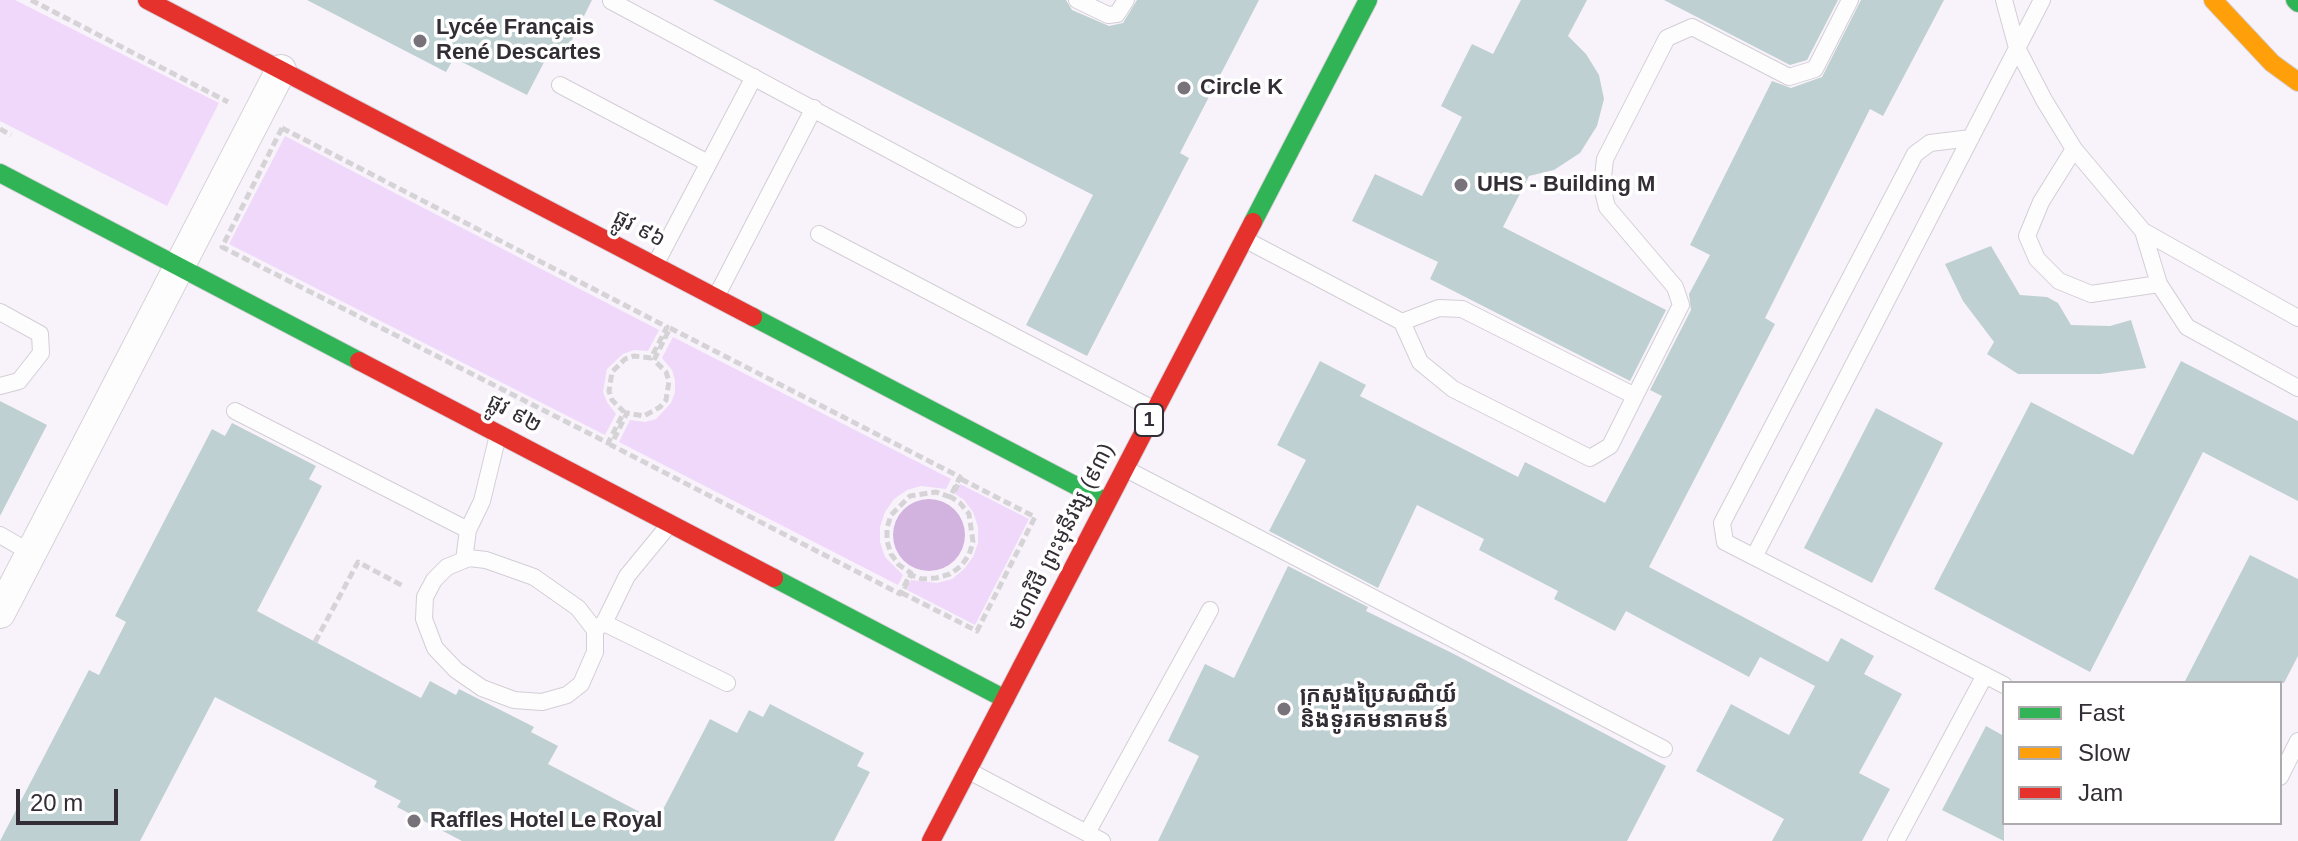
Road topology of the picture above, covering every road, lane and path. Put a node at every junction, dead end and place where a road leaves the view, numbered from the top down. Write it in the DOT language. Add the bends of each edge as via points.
graph roads {
  1 [pos="31,0"];
  2 [pos="147,0"];
  3 [pos="1077,0"];
  4 [pos="1126,0"];
  5 [pos="1368,0"];
  6 [pos="1850,0"];
  7 [pos="2004,0"];
  8 [pos="2042,0"];
  9 [pos="2213,0"];
  10 [pos="611,1"];
  11 [pos="2017,48"];
  12 [pos="281,70"];
  13 [pos="754,77"];
  14 [pos="2298,82"];
  15 [pos="560,85"];
  16 [pos="814,108"];
  17 [pos="222,113"];
  18 [pos="1971,138"];
  19 [pos="2074,149"];
  20 [pos="708,163"];
  21 [pos="0,173"];
  22 [pos="1018,219"];
  23 [pos="2143,231"];
  24 [pos="819,234"];
  25 [pos="1243,239"];
  26 [pos="655,265"];
  27 [pos="179,267"];
  28 [pos="2159,284"];
  29 [pos="716,297"];
  30 [pos="0,312"];
  31 [pos="2298,318"];
  32 [pos="1402,322"];
  33 [pos="668,328"];
  34 [pos="0,386"];
  35 [pos="2298,388"];
  36 [pos="1635,396"];
  37 [pos="1155,409"];
  38 [pos="235,411"];
  39 [pos="498,433"];
  40 [pos="1124,468"];
  41 [pos="961,479"];
  42 [pos="1107,502"];
  43 [pos="670,524"];
  44 [pos="468,530"];
  45 [pos="0,535"];
  46 [pos="31,553"];
  47 [pos="1754,557"];
  48 [pos="464,560"];
  49 [pos="425,597"];
  50 [pos="1210,610"];
  51 [pos="0,613"];
  52 [pos="600,626"];
  53 [pos="315,642"];
  54 [pos="1985,675"];
  55 [pos="727,683"];
  56 [pos="2002,684"];
  57 [pos="1005,699"];
  58 [pos="2298,741"];
  59 [pos="1664,749"];
  60 [pos="968,770"];
  61 [pos="2282,773"];
  62 [pos="1087,833"];
  63 [pos="931,841"];
  64 [pos="1102,841"];
  65 [pos="1896,841"];
  1 -- 17 [label="path" via="229,100"];
  2 -- 12 [label="main road, ផ្លូវ ៩៦"];
  3 -- 4 [label="lane" via="1108,15 1117,14"];
  5 -- 25 [label="main road, មហាវិថី ព្រះមុនីវង្ស (៩៣) / 1"];
  6 -- 36 [label="lane" via="1815,69 1789,77 1692,27 1667,38 1605,159 1602,187 1607,207 1675,287 1681,305"];
  7 -- 11 [label="lane"];
  8 -- 11 [label="lane"];
  9 -- 14 [label="main road" via="2272,63"];
  10 -- 13 [label="lane"];
  11 -- 18 [label="lane"];
  11 -- 19 [label="lane"];
  12 -- 26 [label="main road, ផ្លូវ ៩៦"];
  12 -- 27 [label="street"];
  13 -- 16 [label="lane"];
  13 -- 20 [label="lane"];
  15 -- 20 [label="lane"];
  16 -- 22 [label="lane"];
  16 -- 29 [label="lane"];
  18 -- 47 [label="lane"];
  18 -- 47 [label="lane" via="1930,143 1915,154 1722,523 1725,542"];
  19 -- 23 [label="lane"];
  19 -- 28 [label="lane" via="2027,236 2037,259 2059,281 2091,294"];
  20 -- 26 [label="lane"];
  21 -- 27 [label="main road, ផ្លូវ ៩២"];
  23 -- 28 [label="lane"];
  23 -- 31 [label="lane"];
  24 -- 37 [label="lane"];
  25 -- 32 [label="lane"];
  25 -- 37 [label="main road, មហាវិថី ព្រះមុនីវង្ស (៩៣) / 1"];
  26 -- 29 [label="main road, ផ្លូវ ៩៦"];
  27 -- 39 [label="main road, ផ្លូវ ៩២"];
  27 -- 46 [label="street"];
  28 -- 35 [label="lane" via="2187,327"];
  29 -- 42 [label="main road, ផ្លូវ ៩៦"];
  30 -- 34 [label="lane" via="40,334 41,353 19,381"];
  32 -- 36 [label="lane" via="1439,308 1462,309"];
  32 -- 36 [label="lane" via="1420,362 1453,389 1590,458 1610,446"];
  33 -- 33 [label="path" via="654,360 669,381 666,400 644,416 627,413 611,445 900,594 911,573 891,554 891,515 910,496 936,492 950,497 960,477"];
  33 -- 33 [label="path" via="282,128 222,247 608,443 624,412 609,391 612,372 625,359 651,358"];
  37 -- 40 [label="main road, មហាវិថី ព្រះមុនីវង្ស (៩៣) / 1"];
  38 -- 44 [label="lane"];
  39 -- 43 [label="main road, ផ្លូវ ៩២"];
  39 -- 44 [label="lane" via="482,501"];
  40 -- 42 [label="main road, មហាវិថី ព្រះមុនីវង្ស (៩៣) / 1"];
  40 -- 59 [label="lane"];
  41 -- 41 [label="path" via="951,497 969,514 969,555 950,574 922,579 911,575 902,593 977,631 1035,517"];
  42 -- 57 [label="main road, មហាវិថី ព្រះមុនីវង្ស (៩៣) / 1"];
  43 -- 52 [label="lane" via="627,576"];
  43 -- 57 [label="main road, ផ្លូវ ៩២"];
  44 -- 48 [label="lane"];
  45 -- 46 [label="lane"];
  46 -- 51 [label="street"];
  47 -- 54 [label="lane"];
  48 -- 49 [label="lane" via="447,567"];
  48 -- 52 [label="lane" via="486,560 534,577"];
  49 -- 52 [label="lane" via="424,619 435,648 482,688 514,700 542,702 567,695 581,684"];
  49 -- 53 [label="path" via="358,562"];
  50 -- 62 [label="lane"];
  52 -- 55 [label="lane"];
  54 -- 56 [label="lane"];
  54 -- 65 [label="lane"];
  57 -- 60 [label="main road, មហាវិថី ព្រះមុនីវង្ស (៩៣) / 1"];
  58 -- 61 [label="lane"];
  60 -- 62 [label="lane"];
  60 -- 63 [label="main road, មហាវិថី ព្រះមុនីវង្ស (៩៣) / 1"];
  62 -- 64 [label="lane"];
}
